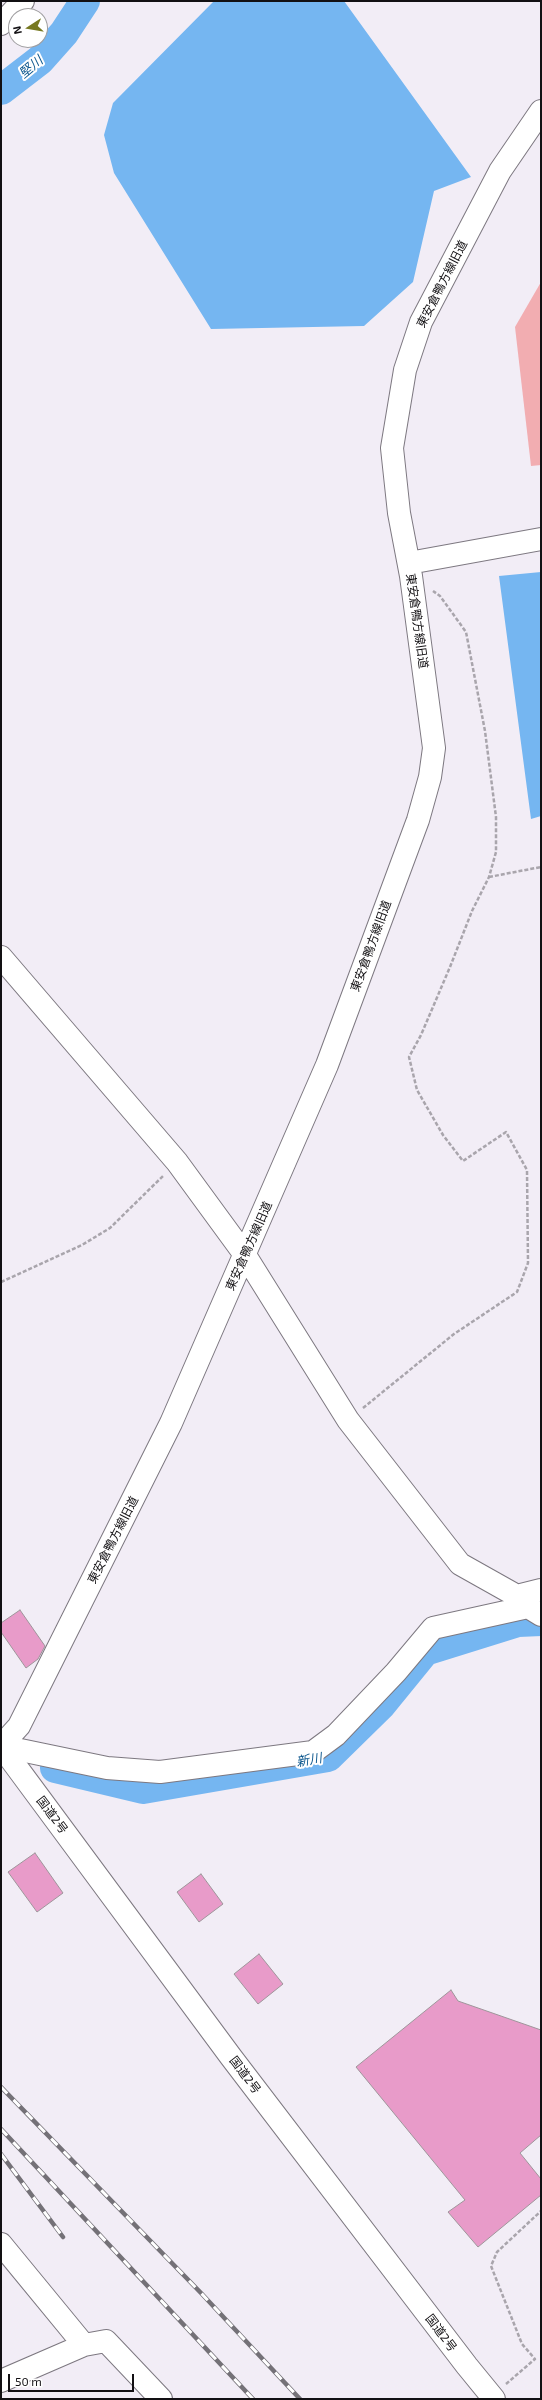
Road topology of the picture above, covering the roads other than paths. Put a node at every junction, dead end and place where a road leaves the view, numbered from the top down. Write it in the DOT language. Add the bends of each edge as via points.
graph roads {
  1 [pos="23,1"];
  2 [pos="1,24"];
  3 [pos="541,112"];
  4 [pos="541,539"];
  5 [pos="410,569"];
  6 [pos="1,957"];
  7 [pos="245,1255"];
  8 [pos="532,1602"];
  9 [pos="1,1746"];
  10 [pos="1,2244"];
  11 [pos="84,2345"];
  12 [pos="1,2381"];
  13 [pos="493,2398"];
  14 [pos="161,2399"];
  1 -- 2 [label="main road"];
  3 -- 5 [label="main road, 東安倉鴨方線旧道" via="500,171 421,322 405,370 392,448 399,513"];
  4 -- 5 [label="main road"];
  5 -- 7 [label="main road, 東安倉鴨方線旧道" via="434,748 430,777 418,820 327,1065"];
  6 -- 7 [label="main road" via="177,1162"];
  7 -- 8 [label="main road" via="348,1420 460,1564"];
  7 -- 9 [label="main road, 東安倉鴨方線旧道" via="171,1423 19,1726"];
  8 -- 9 [label="main road" via="433,1628 336,1736 313,1752 160,1772 106,1768"];
  9 -- 13 [label="main road, 国道2号" via="236,2063"];
  10 -- 11 [label="main road"];
  11 -- 12 [label="main road"];
  11 -- 14 [label="main road" via="106,2341"];
}
